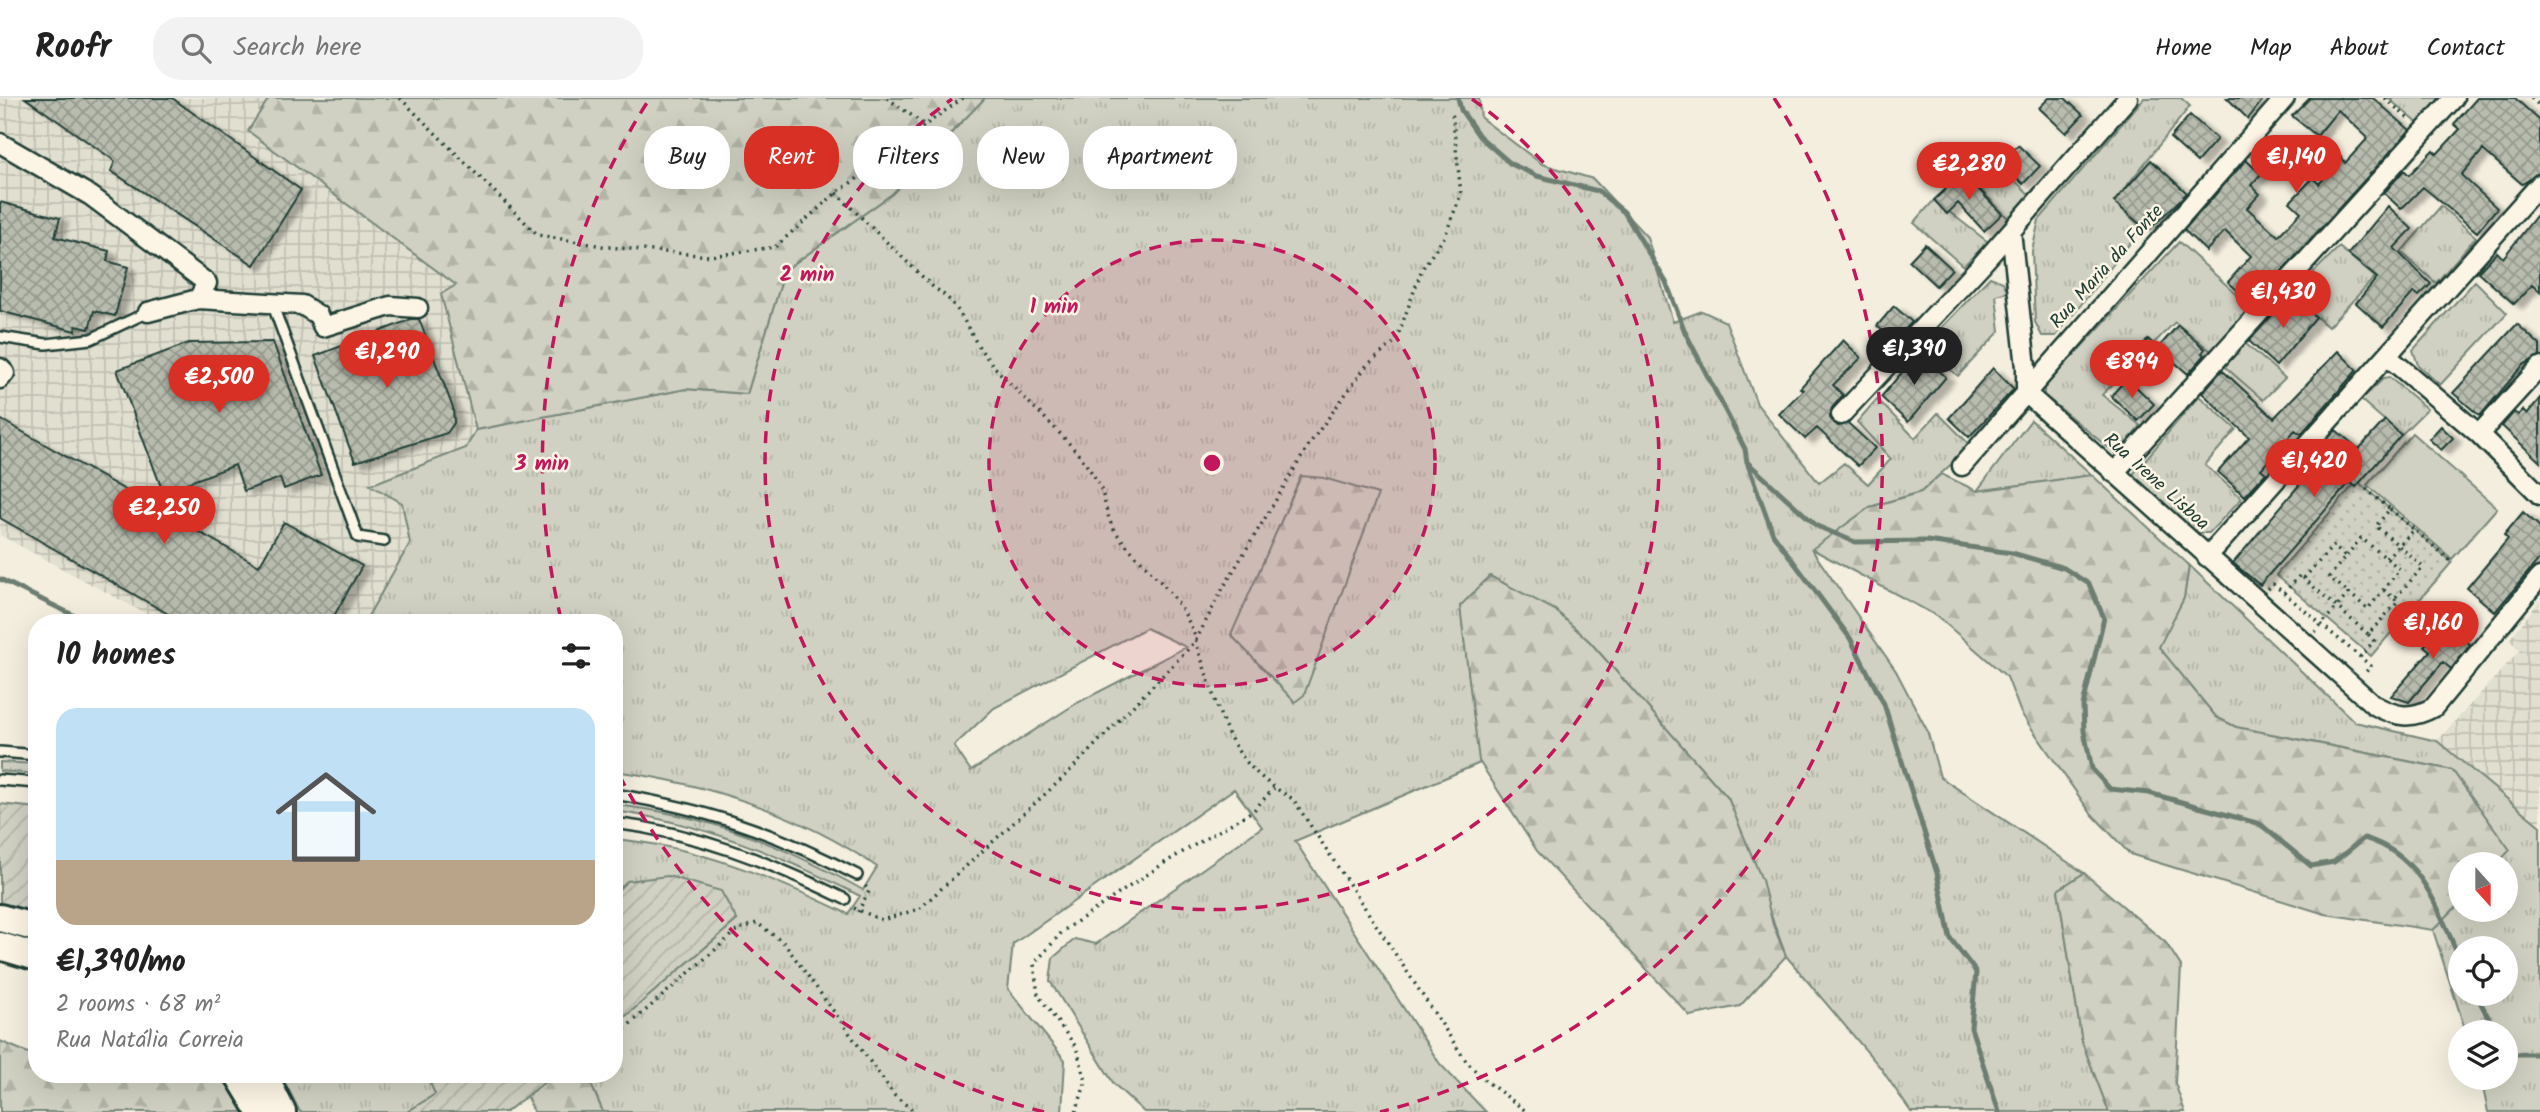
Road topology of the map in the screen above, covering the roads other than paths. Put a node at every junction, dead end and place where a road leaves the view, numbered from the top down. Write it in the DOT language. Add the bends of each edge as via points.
graph roads {
  1 [pos="2128,98"];
  2 [pos="2285,98"];
  3 [pos="2454,98"];
  4 [pos="0,143"];
  5 [pos="2540,184"];
  6 [pos="2011,231"];
  7 [pos="198,299"];
  8 [pos="272,303"];
  9 [pos="418,308"];
  10 [pos="148,312"];
  11 [pos="0,337"];
  12 [pos="2387,356"];
  13 [pos="2540,366"];
  14 [pos="0,368"];
  15 [pos="0,379"];
  16 [pos="2026,393"];
  17 [pos="1841,415"];
  18 [pos="2479,434"];
  19 [pos="1962,466"];
  20 [pos="2114,473"];
  21 [pos="2540,495"];
  22 [pos="384,541"];
  23 [pos="2207,557"];
  24 [pos="2540,577"];
  25 [pos="0,752"];
  26 [pos="28,754"];
  27 [pos="0,780"];
  28 [pos="28,782"];
  29 [pos="623,796"];
  30 [pos="623,824"];
  31 [pos="857,875"];
  32 [pos="845,899"];
  33 [pos="0,918"];
  34 [pos="28,926"];
  35 [pos="0,946"];
  36 [pos="28,954"];
  37 [pos="243,1083"];
  38 [pos="267,1083"];
  39 [pos="261,1112"];
  40 [pos="282,1112"];
  1 -- 6 [label="street"];
  2 -- 16 [label="street, Rua Maria da Fonte"];
  3 -- 20 [label="street"];
  4 -- 7 [label="street" via="91,196 207,283"];
  5 -- 12 [label="street"];
  6 -- 16 [label="street"];
  6 -- 17 [label="street"];
  7 -- 8 [label="street"];
  7 -- 10 [label="street"];
  8 -- 9 [label="street" via="302,305 318,316 323,327 390,306"];
  8 -- 22 [label="lane" via="358,537"];
  10 -- 11 [label="lane" via="91,339 46,344"];
  12 -- 18 [label="street"];
  12 -- 23 [label="street"];
  13 -- 18 [label="street"];
  14 -- 15 [label="street" via="5,373"];
  16 -- 19 [label="street, Rua Maria da Fonte"];
  16 -- 20 [label="street, Rua Irene Lisboa"];
  18 -- 21 [label="street"];
  20 -- 23 [label="street, Rua Irene Lisboa"];
  23 -- 24 [label="street, Rua Irene Lisboa" via="2353,687 2395,716 2417,717 2434,707"];
  25 -- 26 [label="lane"];
  27 -- 28 [label="lane"];
  29 -- 31 [label="lane" via="680,805 754,827"];
  30 -- 32 [label="lane" via="731,848"];
  33 -- 34 [label="main road"];
  35 -- 36 [label="main road"];
  37 -- 39 [label="main road"];
  38 -- 40 [label="main road"];
}
